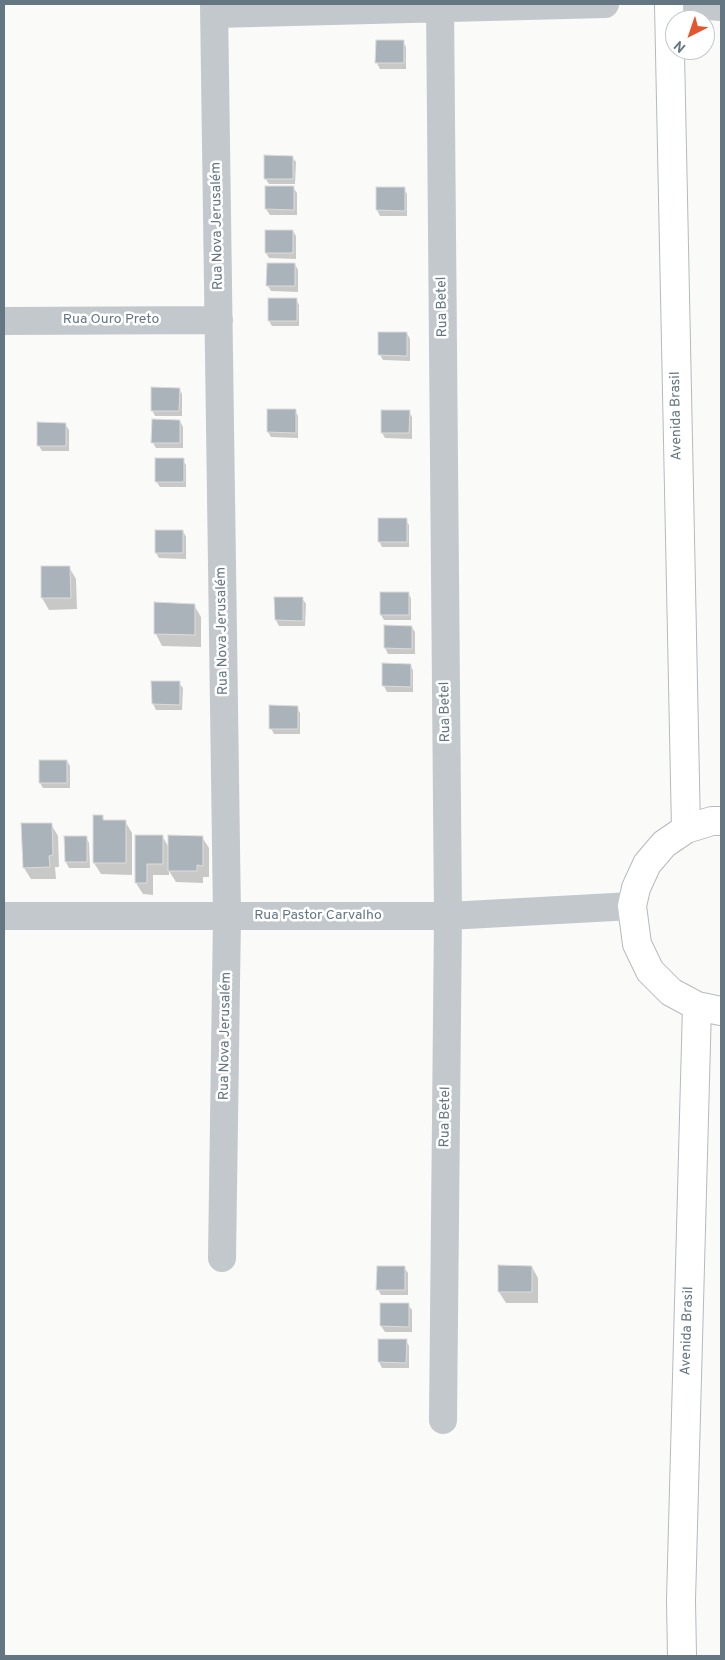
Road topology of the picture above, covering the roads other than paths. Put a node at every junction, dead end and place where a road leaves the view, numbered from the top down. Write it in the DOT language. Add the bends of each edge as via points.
graph roads {
  1 [pos="604,4"];
  2 [pos="669,4"];
  3 [pos="686,4"];
  4 [pos="440,6"];
  5 [pos="721,7"];
  6 [pos="214,9"];
  7 [pos="4,320"];
  8 [pos="219,320"];
  9 [pos="721,821"];
  10 [pos="686,829"];
  11 [pos="632,906"];
  12 [pos="4,916"];
  13 [pos="227,916"];
  14 [pos="448,916"];
  15 [pos="709,1008"];
  16 [pos="222,1258"];
  17 [pos="443,1420"];
  18 [pos="682,1656"];
  1 -- 4 [label="street"];
  2 -- 10 [label="main road, Avenida Brasil"];
  3 -- 5 [label="street"];
  4 -- 6 [label="street"];
  4 -- 14 [label="street, Rua Betel"];
  6 -- 8 [label="street, Rua Nova Jerusalém"];
  7 -- 8 [label="street, Rua Ouro Preto"];
  8 -- 13 [label="street, Rua Nova Jerusalém"];
  9 -- 10 [label="main road"];
  10 -- 11 [label="main road" via="664,844 648,864 636,888"];
  11 -- 14 [label="street, Rua Pastor Carvalho"];
  11 -- 15 [label="main road" via="637,944 650,971 671,992"];
  12 -- 13 [label="street, Rua Pastor Carvalho"];
  13 -- 14 [label="street, Rua Pastor Carvalho"];
  13 -- 16 [label="street, Rua Nova Jerusalém"];
  14 -- 17 [label="street, Rua Betel"];
  15 -- 18 [label="main road, Avenida Brasil" via="681,1600"];
}
